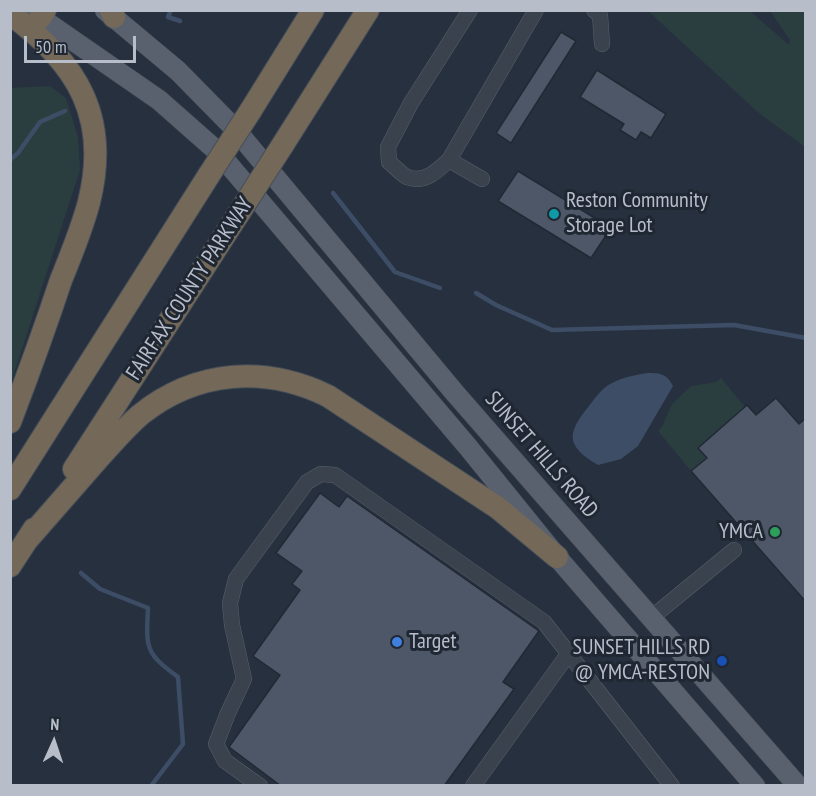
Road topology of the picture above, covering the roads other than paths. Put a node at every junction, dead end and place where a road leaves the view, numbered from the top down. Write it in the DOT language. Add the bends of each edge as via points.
graph roads {
  1 [pos="306,10"];
  2 [pos="314,10"];
  3 [pos="368,10"];
  4 [pos="470,10"];
  5 [pos="536,10"];
  6 [pos="594,10"];
  7 [pos="38,13"];
  8 [pos="110,13"];
  9 [pos="10,15"];
  10 [pos="295,40"];
  11 [pos="602,44"];
  12 [pos="449,160"];
  13 [pos="482,179"];
  14 [pos="10,422"];
  15 [pos="10,489"];
  16 [pos="27,540"];
  17 [pos="734,550"];
  18 [pos="556,556"];
  19 [pos="10,566"];
  20 [pos="651,618"];
  21 [pos="569,653"];
  22 [pos="260,786"];
  23 [pos="473,786"];
  24 [pos="672,786"];
  25 [pos="755,786"];
  26 [pos="798,786"];
  1 -- 10 [label="highway"];
  2 -- 10 [label="highway, FAIRFAX COUNTY PARKWAY"];
  3 -- 16 [label="highway, FAIRFAX COUNTY PARKWAY, bridge"];
  4 -- 12 [label="lane" via="387,147 389,162 407,177 433,175"];
  5 -- 12 [label="lane"];
  6 -- 11 [label="lane" via="600,15"];
  7 -- 18 [label="main road" via="159,99 205,140 468,447"];
  8 -- 20 [label="main road, SUNSET HILLS ROAD" via="200,91 253,150 454,392"];
  9 -- 14 [label="highway" via="36,34 70,69 82,93 95,140 88,204"];
  10 -- 15 [label="highway, FAIRFAX COUNTY PARKWAY, bridge"];
  12 -- 13 [label="lane"];
  16 -- 18 [label="highway" via="111,444 151,407 205,382 251,375 291,381 328,396 498,508"];
  16 -- 19 [label="highway, FAIRFAX COUNTY PARKWAY"];
  17 -- 20 [label="lane"];
  18 -- 25 [label="main road"];
  20 -- 26 [label="main road, SUNSET HILLS ROAD"];
  21 -- 22 [label="lane" via="544,622 335,475 321,474 307,482 236,579 230,603 244,679 216,744 225,761"];
  21 -- 23 [label="lane"];
  21 -- 24 [label="lane"];
}
